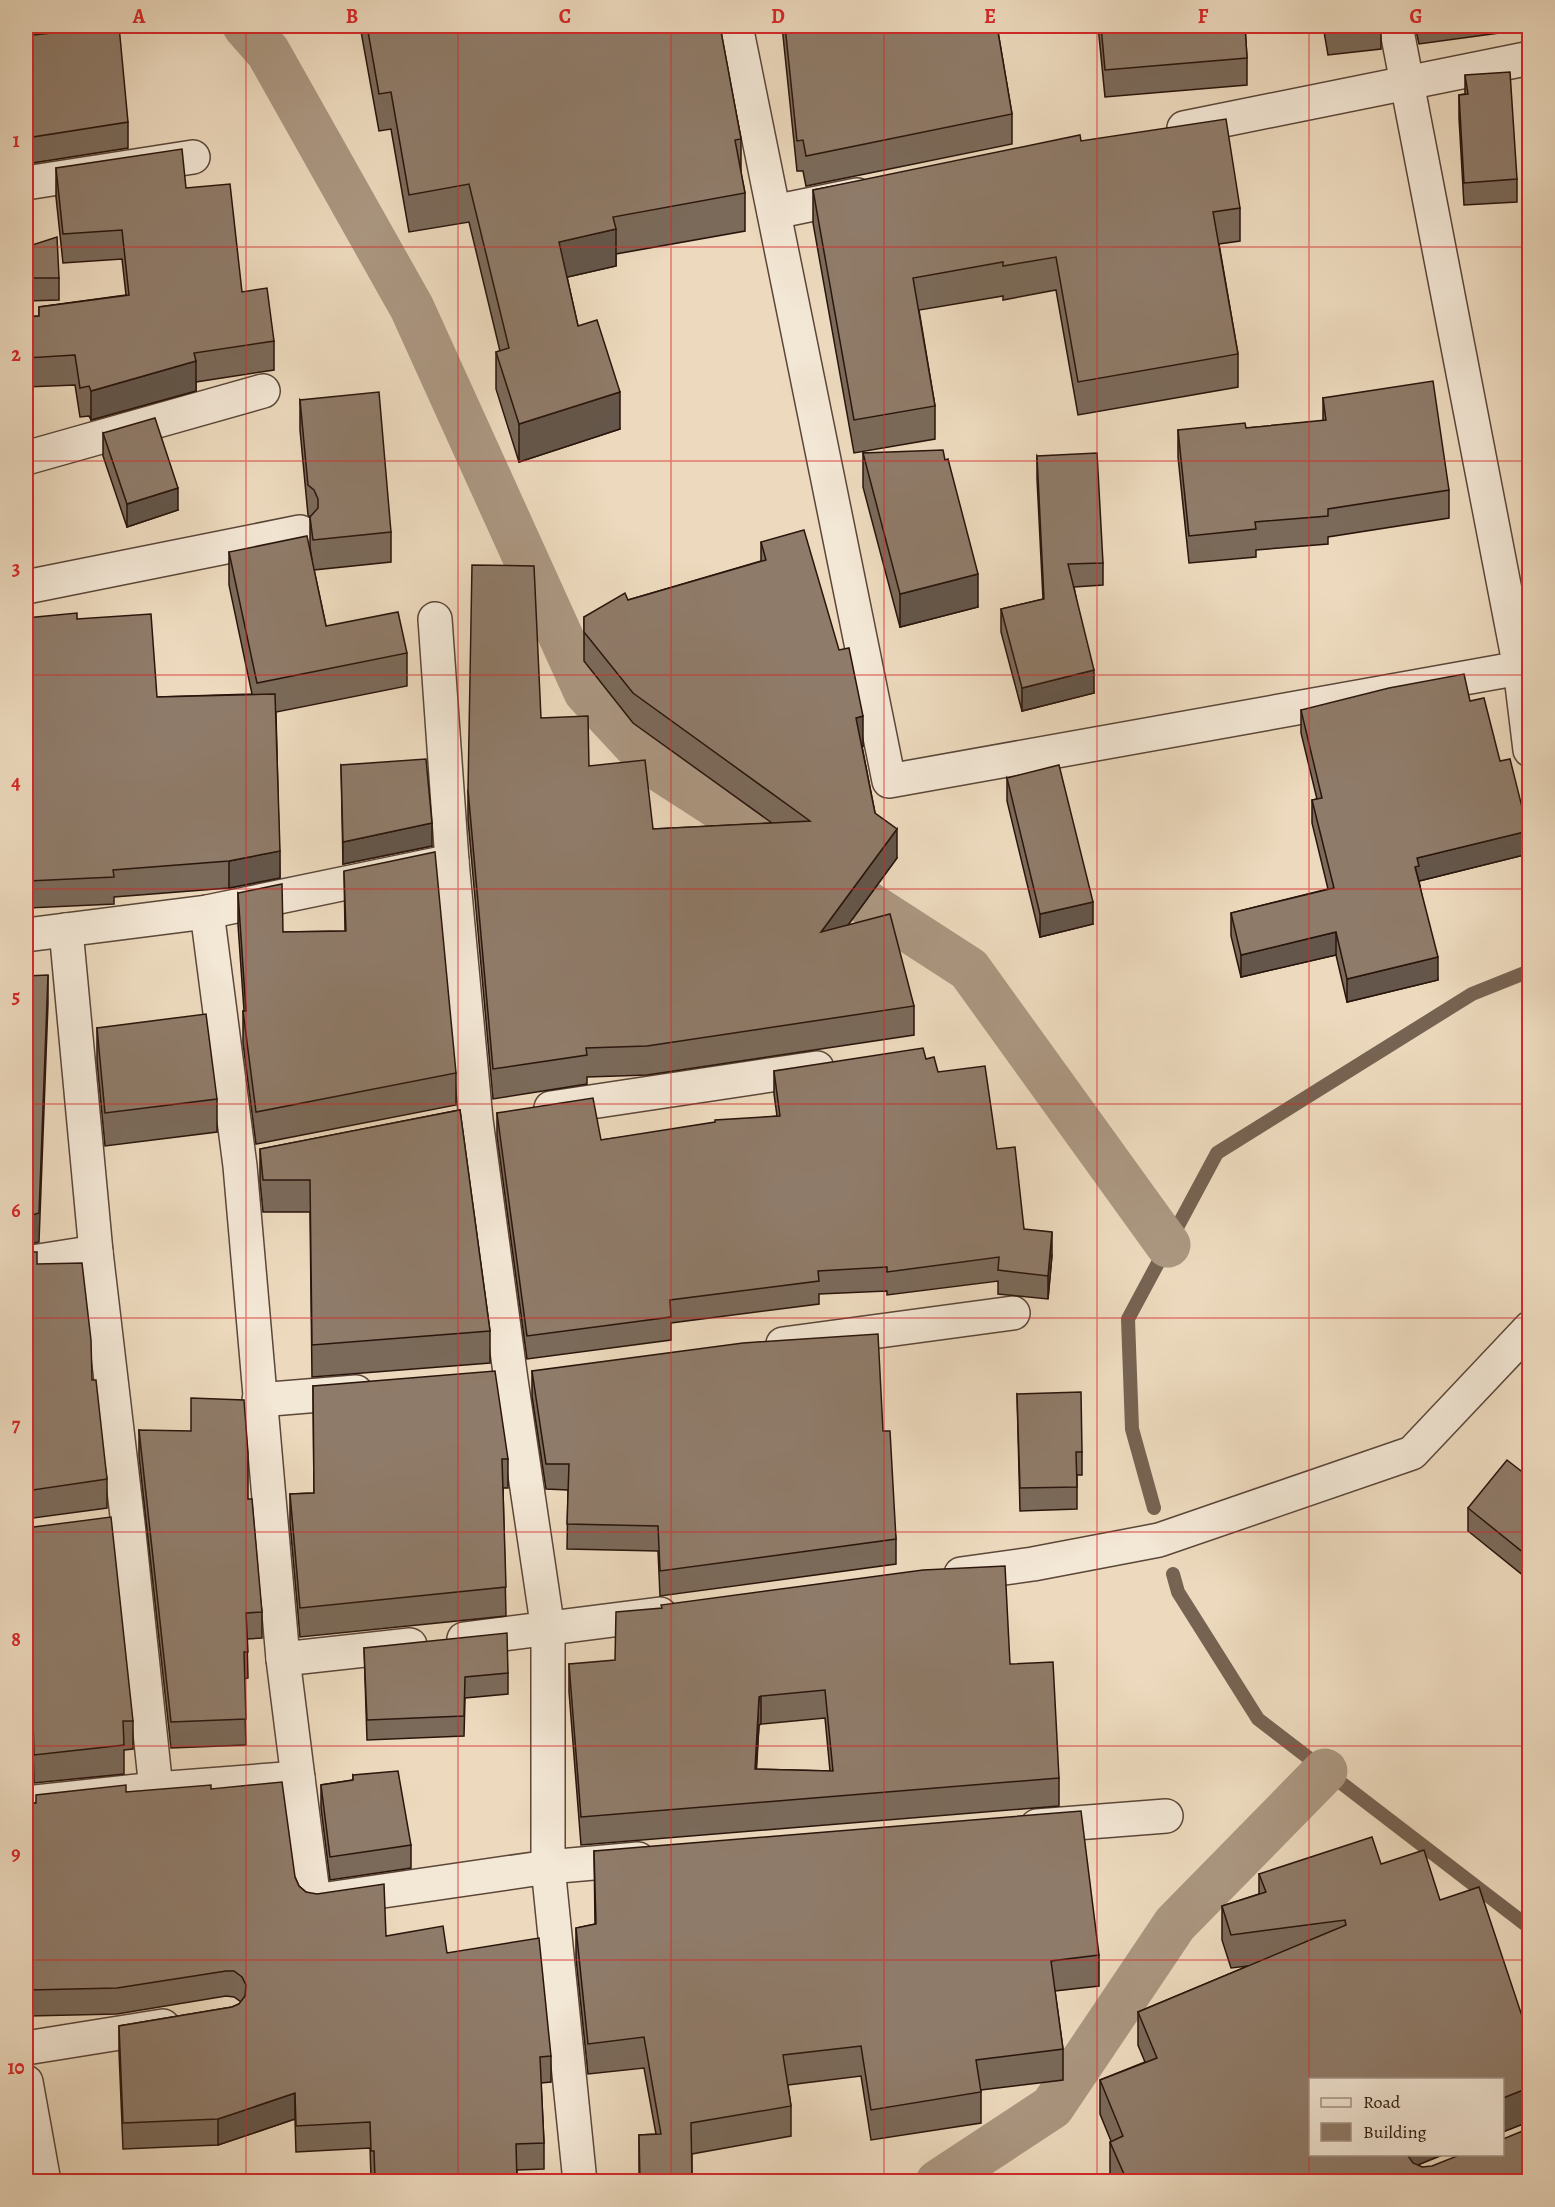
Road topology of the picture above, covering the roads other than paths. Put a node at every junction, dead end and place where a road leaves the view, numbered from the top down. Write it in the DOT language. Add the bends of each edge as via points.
graph roads {
  1 [pos="736,26"];
  2 [pos="1396,26"];
  3 [pos="1530,58"];
  4 [pos="1407,82"];
  5 [pos="1161,133"];
  6 [pos="194,157"];
  7 [pos="26,183"];
  8 [pos="891,188"];
  9 [pos="774,212"];
  10 [pos="263,392"];
  11 [pos="26,458"];
  12 [pos="300,532"];
  13 [pos="26,587"];
  14 [pos="435,619"];
  15 [pos="1520,668"];
  16 [pos="1530,750"];
  17 [pos="452,861"];
  18 [pos="207,912"];
  19 [pos="66,930"];
  20 [pos="26,935"];
  21 [pos="847,1064"];
  22 [pos="476,1119"];
  23 [pos="442,1126"];
  24 [pos="273,1160"];
  25 [pos="240,1166"];
  26 [pos="96,1252"];
  27 [pos="26,1263"];
  28 [pos="1013,1313"];
  29 [pos="1530,1328"];
  30 [pos="756,1347"];
  31 [pos="546,1375"];
  32 [pos="511,1380"];
  33 [pos="476,1383"];
  34 [pos="385,1390"];
  35 [pos="259,1400"];
  36 [pos="128,1524"];
  37 [pos="94,1529"];
  38 [pos="926,1578"];
  39 [pos="690,1610"];
  40 [pos="548,1630"];
  41 [pos="283,1659"];
  42 [pos="298,1778"];
  43 [pos="156,1789"];
  44 [pos="26,1803"];
  45 [pos="1166,1816"];
  46 [pos="1011,1828"];
  47 [pos="667,1857"];
  48 [pos="549,1867"];
  49 [pos="195,2021"];
  50 [pos="26,2048"];
  51 [pos="26,2082"];
  52 [pos="44,2181"];
  53 [pos="580,2181"];
  1 -- 9 [label="street"];
  2 -- 4 [label="street"];
  3 -- 4 [label="street"];
  4 -- 5 [label="street"];
  4 -- 15 [label="street"];
  6 -- 7 [label="street"];
  8 -- 9 [label="street"];
  9 -- 15 [label="street" via="889,781"];
  10 -- 11 [label="street"];
  12 -- 13 [label="street"];
  14 -- 17 [label="street"];
  15 -- 16 [label="street"];
  17 -- 18 [label="street"];
  17 -- 22 [label="street"];
  18 -- 19 [label="street"];
  18 -- 25 [label="street"];
  19 -- 20 [label="street"];
  19 -- 26 [label="street"];
  21 -- 22 [label="street"];
  22 -- 23 [label="street"];
  22 -- 32 [label="street"];
  24 -- 25 [label="street"];
  25 -- 35 [label="street"];
  26 -- 27 [label="street"];
  26 -- 36 [label="street"];
  28 -- 30 [label="street"];
  29 -- 38 [label="street" via="1412,1453 1159,1540 1033,1564"];
  31 -- 32 [label="street"];
  32 -- 33 [label="street"];
  32 -- 40 [label="street"];
  34 -- 35 [label="street"];
  35 -- 41 [label="street"];
  36 -- 37 [label="street"];
  36 -- 43 [label="street"];
  39 -- 40 [label="street"];
  40 -- 41 [label="street"];
  40 -- 48 [label="street"];
  41 -- 42 [label="street"];
  42 -- 43 [label="street"];
  42 -- 48 [label="street" via="314,1901"];
  43 -- 44 [label="street"];
  45 -- 46 [label="street"];
  47 -- 48 [label="street"];
  48 -- 53 [label="street"];
  49 -- 50 [label="street"];
  51 -- 52 [label="street"];
}
